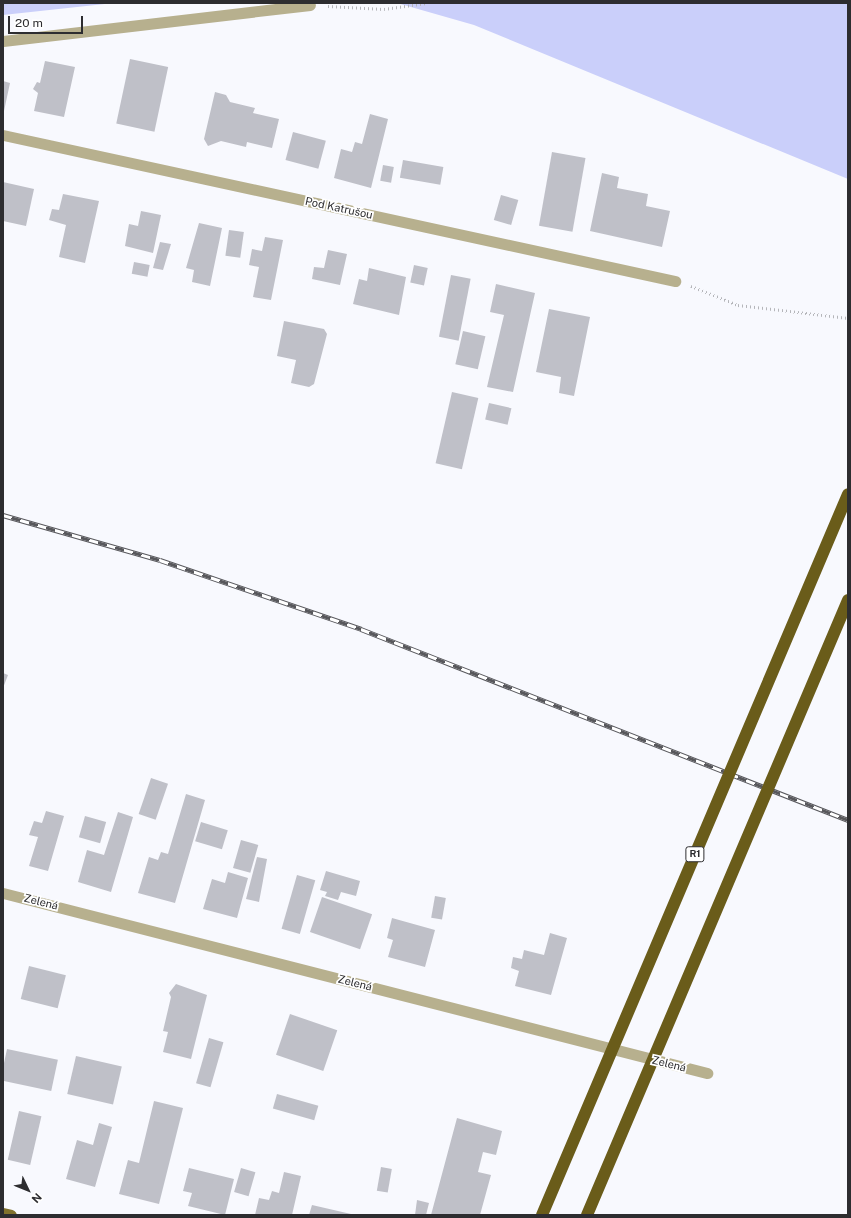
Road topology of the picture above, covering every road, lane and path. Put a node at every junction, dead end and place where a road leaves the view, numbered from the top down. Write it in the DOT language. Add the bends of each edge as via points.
graph roads {
  1 [pos="427,3"];
  2 [pos="310,5"];
  3 [pos="3,41"];
  4 [pos="3,135"];
  5 [pos="676,280"];
  6 [pos="848,318"];
  7 [pos="848,494"];
  8 [pos="848,600"];
  9 [pos="3,892"];
  10 [pos="707,1073"];
  11 [pos="3,1213"];
  12 [pos="10,1215"];
  13 [pos="542,1215"];
  14 [pos="587,1215"];
  1 -- 2 [label="path" via="384,10"];
  2 -- 3 [label="street"];
  4 -- 5 [label="street, Pod Katrušou"];
  5 -- 6 [label="path" via="738,305"];
  7 -- 13 [label="highway, R1, bridge"];
  8 -- 14 [label="highway, bridge"];
  9 -- 10 [label="street, Zelená"];
  11 -- 12 [label="main road"];
}
